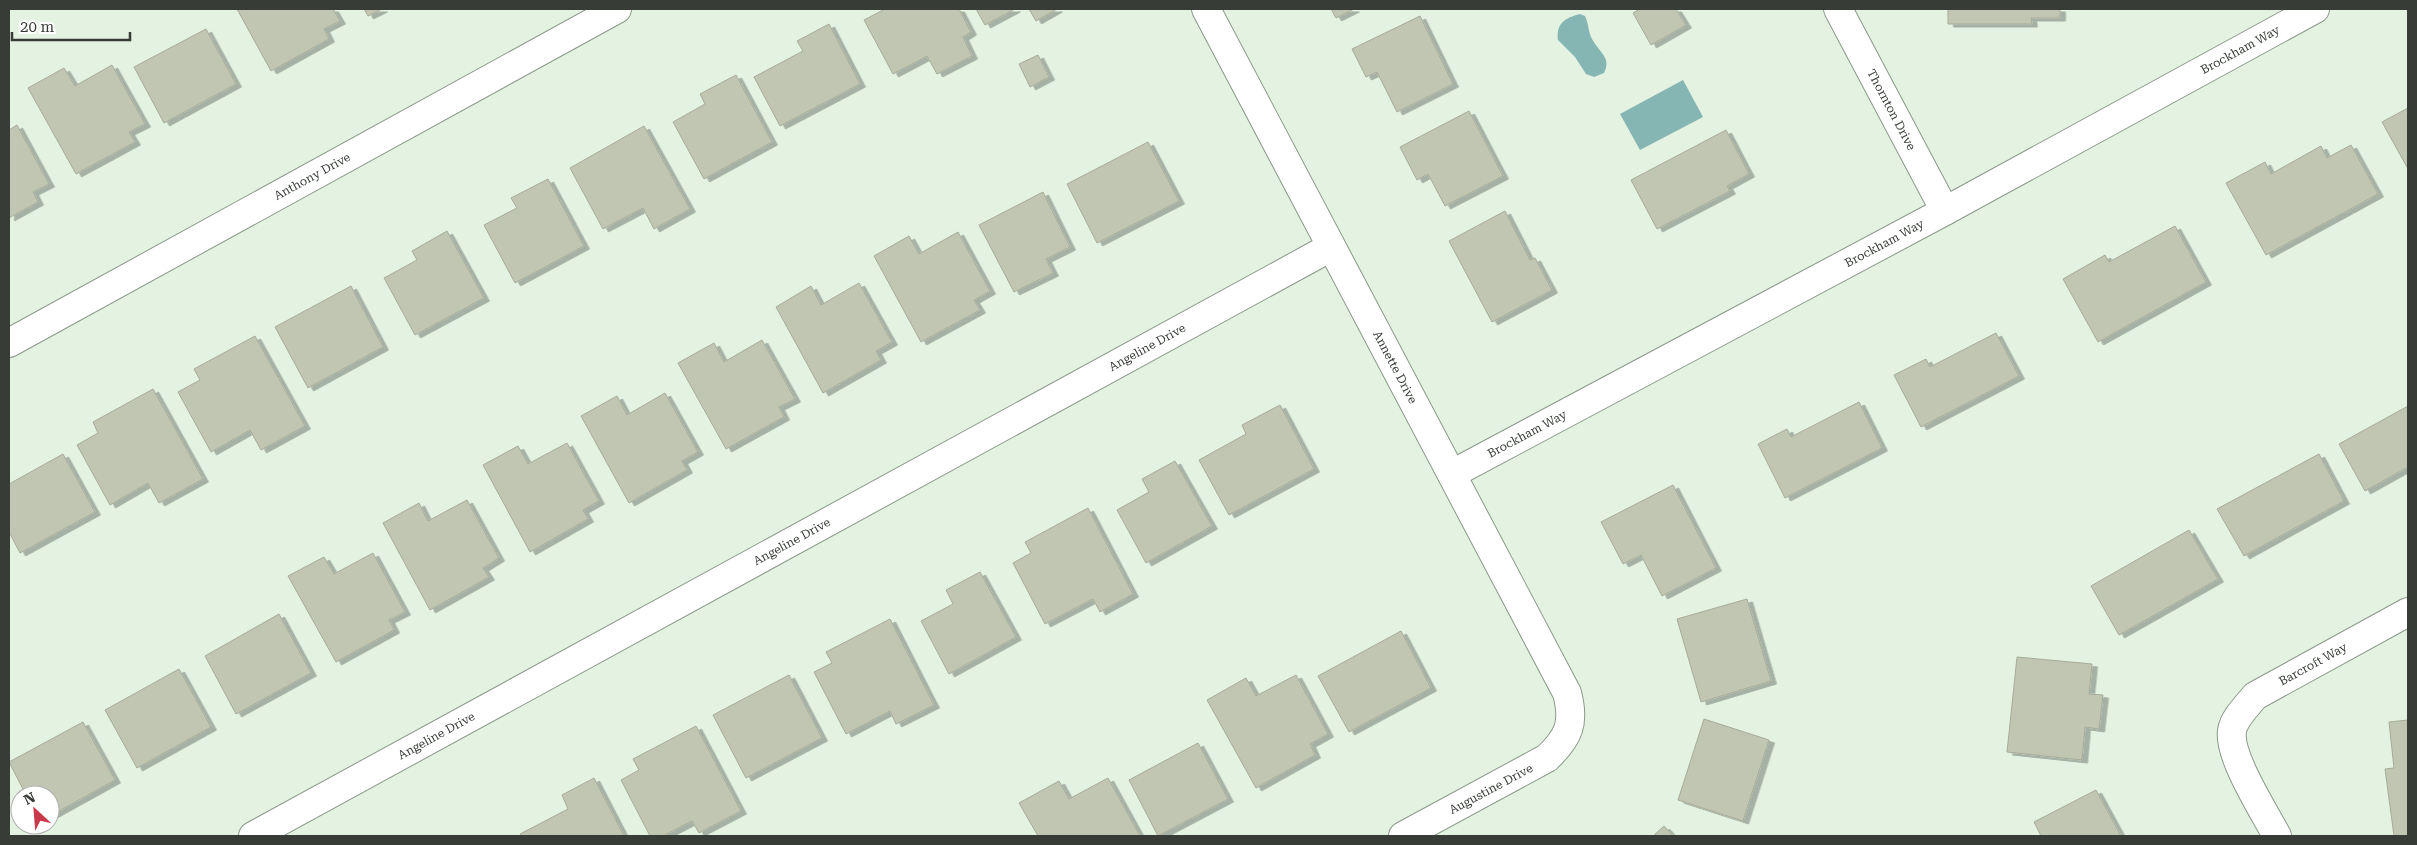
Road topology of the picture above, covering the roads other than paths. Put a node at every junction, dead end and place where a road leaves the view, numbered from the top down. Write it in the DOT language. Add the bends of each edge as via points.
graph roads {
  1 [pos="617,9"];
  2 [pos="1206,9"];
  3 [pos="1838,9"];
  4 [pos="2314,9"];
  5 [pos="1945,211"];
  6 [pos="1331,248"];
  7 [pos="9,343"];
  8 [pos="1452,474"];
  9 [pos="2408,612"];
  10 [pos="1569,730"];
  11 [pos="253,836"];
  12 [pos="1403,836"];
  13 [pos="2277,836"];
  1 -- 7 [label="street, Anthony Drive"];
  2 -- 6 [label="street, Annette Drive"];
  3 -- 5 [label="street, Thornton Drive"];
  4 -- 5 [label="street, Brockham Way"];
  5 -- 8 [label="street, Brockham Way"];
  6 -- 8 [label="street, Annette Drive"];
  6 -- 11 [label="street, Angeline Drive"];
  8 -- 10 [label="street, Annette Drive" via="1567,693 1572,710"];
  9 -- 13 [label="street, Barcroft Way" via="2255,696 2241,712 2232,731 2233,749"];
  10 -- 12 [label="street, Augustine Drive" via="1561,745 1547,758"];
}
